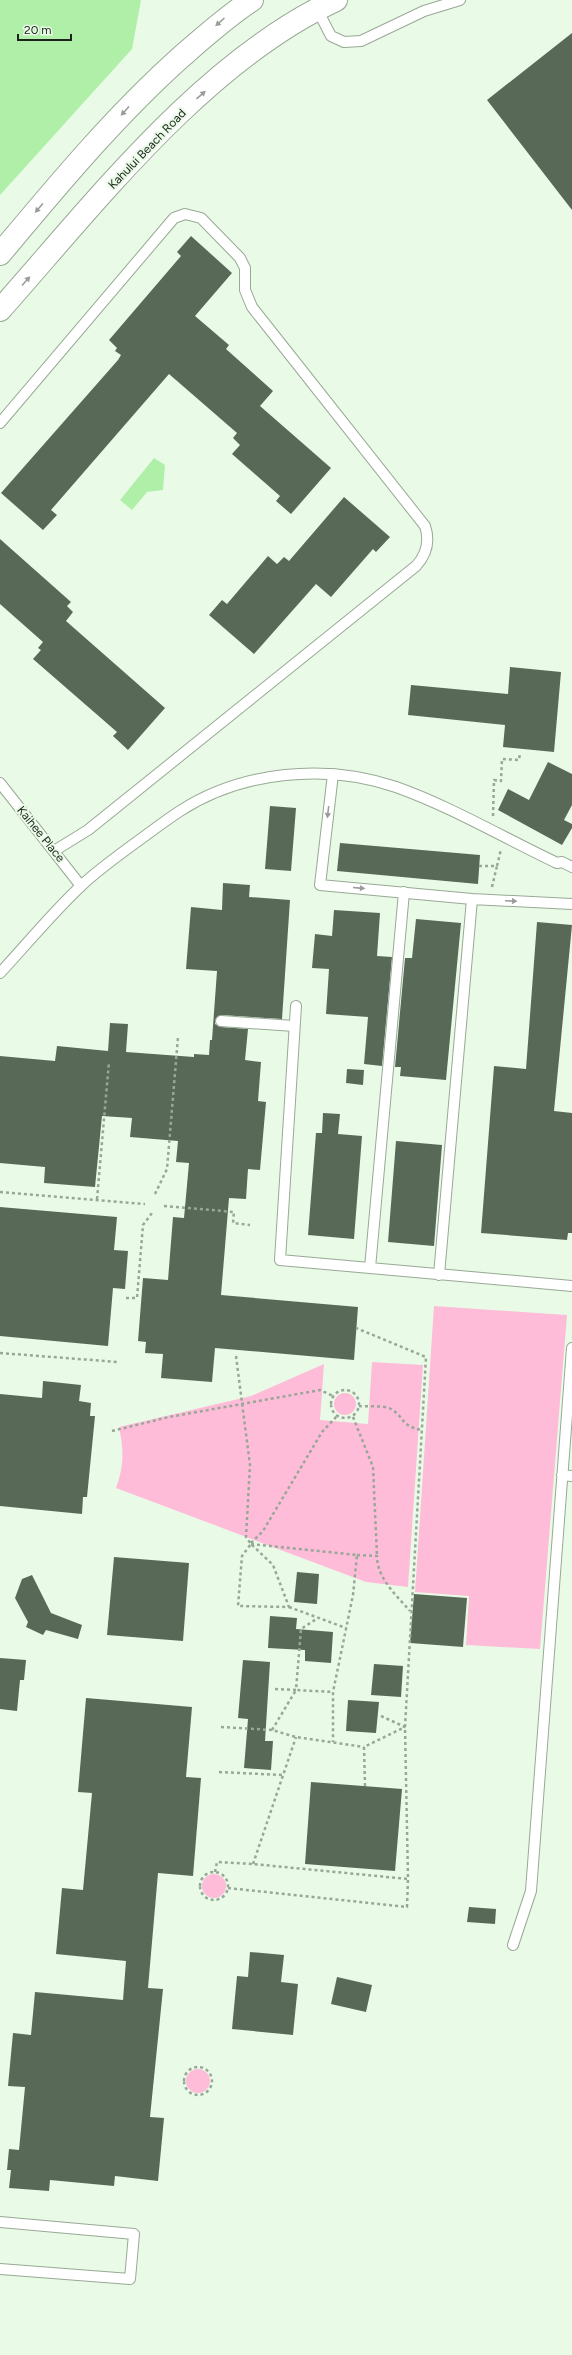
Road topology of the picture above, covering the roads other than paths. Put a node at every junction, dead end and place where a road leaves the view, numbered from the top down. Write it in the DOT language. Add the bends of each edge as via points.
graph roads {
  1 [pos="252,0"];
  2 [pos="460,0"];
  3 [pos="321,3"];
  4 [pos="0,254"];
  5 [pos="0,310"];
  6 [pos="0,423"];
  7 [pos="333,774"];
  8 [pos="0,783"];
  9 [pos="54,851"];
  10 [pos="572,867"];
  11 [pos="81,886"];
  12 [pos="404,892"];
  13 [pos="472,899"];
  14 [pos="572,904"];
  15 [pos="0,973"];
  16 [pos="296,1006"];
  17 [pos="221,1021"];
  18 [pos="294,1026"];
  19 [pos="370,1268"];
  20 [pos="439,1275"];
  21 [pos="572,1286"];
  22 [pos="572,1348"];
  23 [pos="567,1475"];
  24 [pos="514,1945"];
  25 [pos="0,2222"];
  26 [pos="0,2269"];
  1 -- 4 [label="main road, one-way" via="226,17 142,92"];
  2 -- 3 [label="lane" via="424,11 354,42 344,42 331,36"];
  5 -- 3 [label="main road, Kahului Beach Road, one-way" via="167,124 248,53"];
  6 -- 9 [label="lane" via="174,218 193,214 203,219 240,258 245,268 245,290 252,307 425,526 428,537 425,553 416,566 88,830"];
  7 -- 10 [label="lane" via="394,786 557,863 562,862"];
  7 -- 11 [label="lane" via="301,773 270,777 239,784 209,796 181,810"];
  7 -- 12 [label="lane, one-way" via="320,885"];
  8 -- 9 [label="lane, Kaihee Place"];
  9 -- 11 [label="lane, Kaihee Place"];
  11 -- 15 [label="lane"];
  12 -- 13 [label="lane"];
  12 -- 19 [label="lane"];
  13 -- 14 [label="lane, one-way"];
  13 -- 20 [label="lane"];
  16 -- 18 [label="lane"];
  17 -- 18 [label="lane"];
  18 -- 19 [label="lane" via="280,1260"];
  19 -- 20 [label="lane"];
  20 -- 21 [label="lane"];
  22 -- 23 [label="lane"];
  23 -- 24 [label="lane" via="531,1891"];
  25 -- 26 [label="lane" via="134,2234 130,2280"];
}
